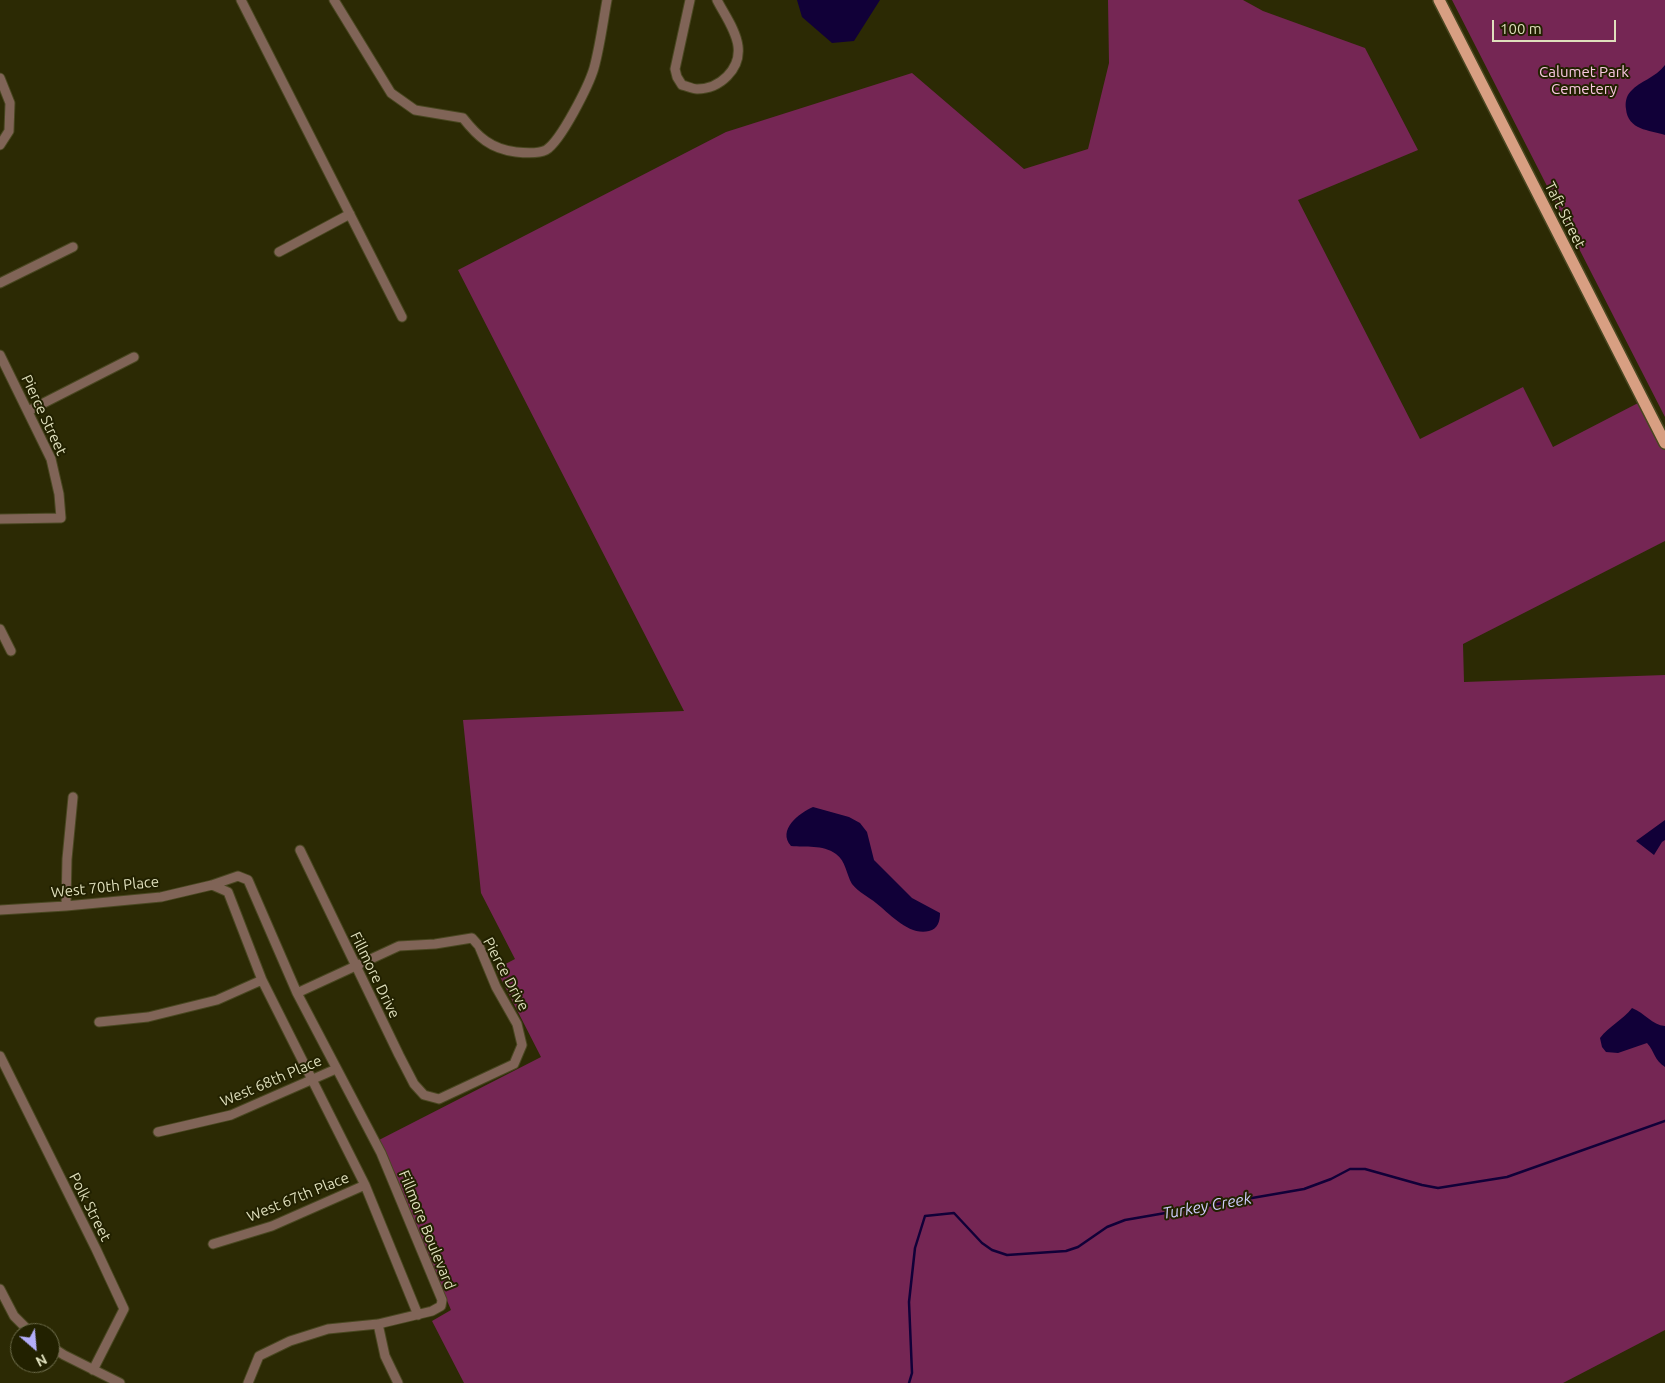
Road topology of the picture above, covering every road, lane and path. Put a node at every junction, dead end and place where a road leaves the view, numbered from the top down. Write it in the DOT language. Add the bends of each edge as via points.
graph roads {
  1 [pos="241,0"];
  2 [pos="334,0"];
  3 [pos="607,0"];
  4 [pos="690,0"];
  5 [pos="717,0"];
  6 [pos="1439,0"];
  7 [pos="0,78"];
  8 [pos="0,145"];
  9 [pos="350,214"];
  10 [pos="73,247"];
  11 [pos="279,252"];
  12 [pos="0,283"];
  13 [pos="402,317"];
  14 [pos="0,355"];
  15 [pos="134,357"];
  16 [pos="28,411"];
  17 [pos="1665,443"];
  18 [pos="0,519"];
  19 [pos="0,629"];
  20 [pos="10,651"];
  21 [pos="73,797"];
  22 [pos="300,850"];
  23 [pos="212,885"];
  24 [pos="66,906"];
  25 [pos="0,910"];
  26 [pos="354,965"];
  27 [pos="262,980"];
  28 [pos="297,993"];
  29 [pos="99,1022"];
  30 [pos="0,1056"];
  31 [pos="336,1069"];
  32 [pos="312,1081"];
  33 [pos="439,1099"];
  34 [pos="158,1132"];
  35 [pos="365,1185"];
  36 [pos="213,1244"];
  37 [pos="0,1289"];
  38 [pos="418,1315"];
  39 [pos="21,1323"];
  40 [pos="378,1324"];
  41 [pos="60,1352"];
  42 [pos="93,1370"];
  43 [pos="120,1383"];
  44 [pos="248,1383"];
  45 [pos="398,1383"];
  1 -- 9 [label="street"];
  2 -- 3 [label="street" via="391,93 414,110 463,118 490,145 529,154 546,150 566,129 593,69"];
  4 -- 5 [label="street" via="675,69 682,85 696,89 713,86 731,74 737,60 735,33"];
  6 -- 17 [label="main road, Taft Street"];
  7 -- 8 [label="street" via="10,103 9,131"];
  9 -- 11 [label="street"];
  9 -- 13 [label="street"];
  10 -- 12 [label="street"];
  14 -- 16 [label="street, Pierce Street"];
  15 -- 16 [label="street"];
  16 -- 18 [label="street, Pierce Street" via="51,459 61,518"];
  19 -- 20 [label="street"];
  21 -- 24 [label="street"];
  22 -- 26 [label="street, Fillmore Drive"];
  23 -- 24 [label="street, West 70th Place" via="161,897"];
  23 -- 27 [label="street" via="228,892"];
  23 -- 28 [label="street, Fillmore Boulevard" via="238,876 248,880"];
  24 -- 25 [label="street, West 70th Place"];
  26 -- 28 [label="street, Pierce Drive"];
  26 -- 33 [label="street, Fillmore Drive" via="414,1084 424,1095"];
  26 -- 33 [label="street, Pierce Drive" via="399,946 472,938 479,946 516,1024 522,1045 514,1064"];
  27 -- 29 [label="street" via="217,1000 148,1017"];
  27 -- 32 [label="street"];
  28 -- 31 [label="street, Fillmore Boulevard"];
  30 -- 42 [label="street, Polk Street" via="124,1308"];
  31 -- 32 [label="street, West 68th Place"];
  31 -- 38 [label="street, Fillmore Boulevard" via="381,1154 442,1300 441,1306"];
  32 -- 34 [label="street, West 68th Place" via="231,1115"];
  32 -- 35 [label="street"];
  35 -- 36 [label="street, West 67th Place" via="272,1226"];
  35 -- 38 [label="street"];
  37 -- 39 [label="street"];
  38 -- 40 [label="street"];
  40 -- 44 [label="street" via="328,1329 258,1356"];
  40 -- 45 [label="street" via="385,1356"];
  41 -- 42 [label="street"];
  42 -- 43 [label="street"];
}
